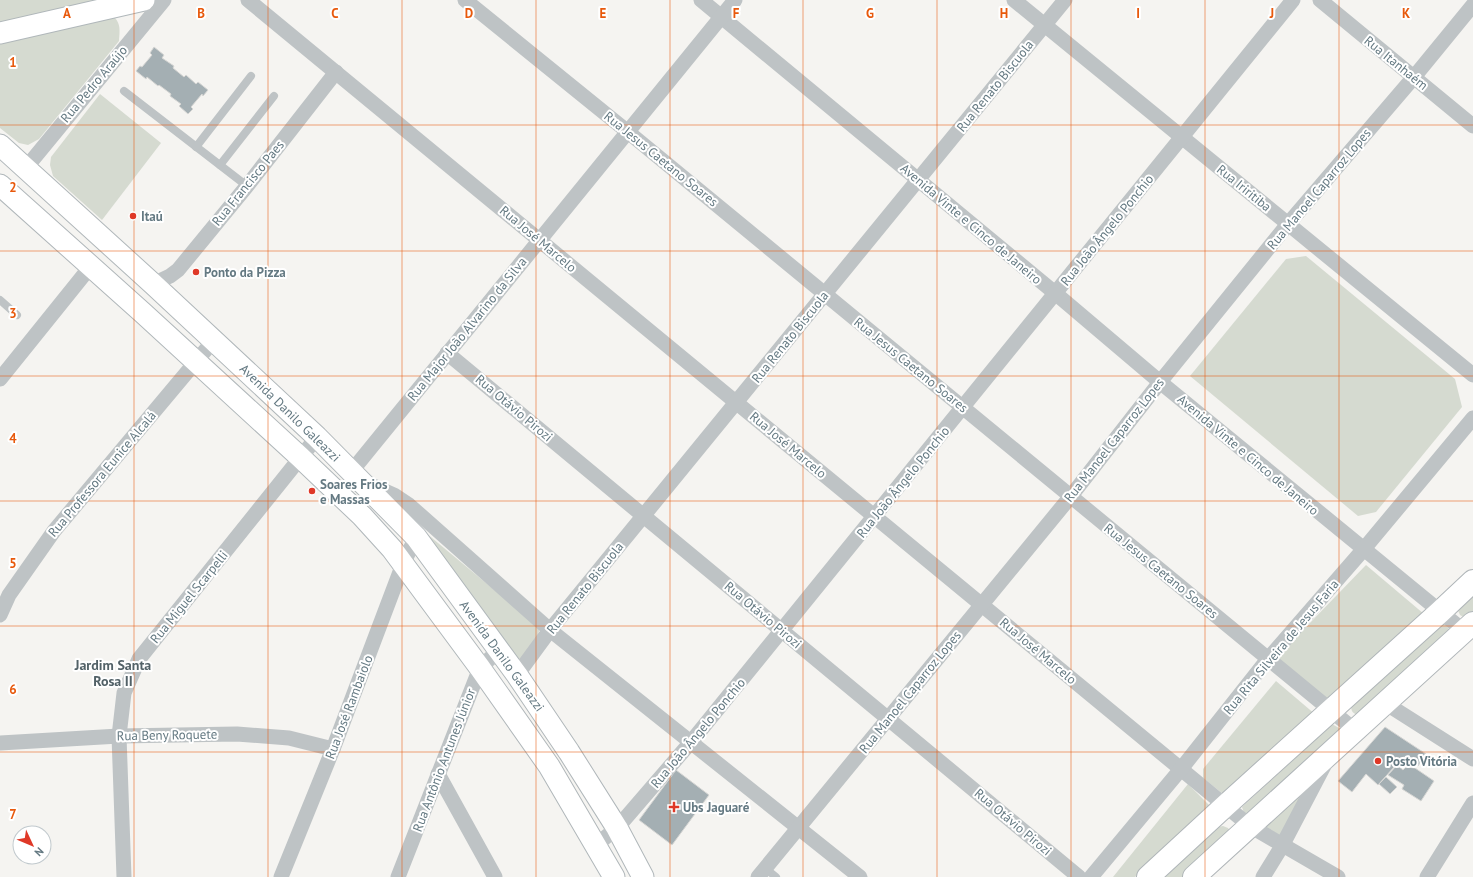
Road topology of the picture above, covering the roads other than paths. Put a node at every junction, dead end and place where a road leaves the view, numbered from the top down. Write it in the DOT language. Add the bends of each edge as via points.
graph roads {
  1 [pos="144,0"];
  2 [pos="164,0"];
  3 [pos="248,0"];
  4 [pos="465,0"];
  5 [pos="701,0"];
  6 [pos="734,0"];
  7 [pos="1014,0"];
  8 [pos="1064,0"];
  9 [pos="1293,0"];
  10 [pos="1320,0"];
  11 [pos="1473,5"];
  12 [pos="721,17"];
  13 [pos="1044,25"];
  14 [pos="0,33"];
  15 [pos="336,72"];
  16 [pos="251,76"];
  17 [pos="1414,77"];
  18 [pos="124,91"];
  19 [pos="274,96"];
  20 [pos="1473,126"];
  21 [pos="628,132"];
  22 [pos="1182,137"];
  23 [pos="0,145"];
  24 [pos="196,147"];
  25 [pos="220,165"];
  26 [pos="24,169"];
  27 [pos="918,180"];
  28 [pos="0,185"];
  29 [pos="247,186"];
  30 [pos="1288,224"];
  31 [pos="539,240"];
  32 [pos="91,266"];
  33 [pos="153,284"];
  34 [pos="1055,293"];
  35 [pos="825,294"];
  36 [pos="0,300"];
  37 [pos="17,315"];
  38 [pos="214,340"];
  39 [pos="447,353"];
  40 [pos="196,362"];
  41 [pos="1473,375"];
  42 [pos="0,378"];
  43 [pos="1160,382"];
  44 [pos="736,402"];
  45 [pos="963,407"];
  46 [pos="1473,418"];
  47 [pos="317,437"];
  48 [pos="300,457"];
  49 [pos="354,475"];
  50 [pos="1070,496"];
  51 [pos="644,516"];
  52 [pos="874,516"];
  53 [pos="416,537"];
  54 [pos="1363,550"];
  55 [pos="404,564"];
  56 [pos="1473,581"];
  57 [pos="982,605"];
  58 [pos="1440,612"];
  59 [pos="0,615"];
  60 [pos="1468,627"];
  61 [pos="550,630"];
  62 [pos="782,630"];
  63 [pos="499,650"];
  64 [pos="1268,659"];
  65 [pos="480,668"];
  66 [pos="517,675"];
  67 [pos="1386,704"];
  68 [pos="1332,711"];
  69 [pos="888,718"];
  70 [pos="1356,731"];
  71 [pos="119,736"];
  72 [pos="691,742"];
  73 [pos="0,743"];
  74 [pos="333,749"];
  75 [pos="1330,754"];
  76 [pos="1473,759"];
  77 [pos="1181,769"];
  78 [pos="438,774"];
  79 [pos="1473,802"];
  80 [pos="1225,806"];
  81 [pos="1250,826"];
  82 [pos="617,828"];
  83 [pos="798,828"];
  84 [pos="596,845"];
  85 [pos="1282,846"];
  86 [pos="766,874"];
  87 [pos="124,877"];
  88 [pos="281,877"];
  89 [pos="398,877"];
  90 [pos="495,877"];
  91 [pos="614,877"];
  92 [pos="643,877"];
  93 [pos="860,877"];
  94 [pos="1079,877"];
  95 [pos="1091,877"];
  96 [pos="1148,877"];
  97 [pos="1194,877"];
  98 [pos="1263,877"];
  99 [pos="1338,877"];
  100 [pos="1427,877"];
  1 -- 14 [label="main road"];
  2 -- 26 [label="street, Rua Pedro Araújo"];
  3 -- 15 [label="street, Rua José Marcelo"];
  4 -- 21 [label="street, Rua Jesus Caetano Soares"];
  5 -- 12 [label="street, Avenida Vinte e Cinco de Janeiro"];
  6 -- 12 [label="street, Rua Major João Alvarino da Silva"];
  7 -- 13 [label="street, Rua Iriritiba"];
  8 -- 13 [label="street, Rua Renato Biscuola"];
  9 -- 22 [label="street, Rua João Ângelo Ponchio"];
  10 -- 17 [label="street, Rua Itanhaém"];
  11 -- 17 [label="street, Rua Manoel Caparroz Lopes"];
  12 -- 21 [label="street, Rua Major João Alvarino da Silva"];
  12 -- 27 [label="street, Avenida Vinte e Cinco de Janeiro"];
  13 -- 22 [label="street, Rua Iriritiba"];
  13 -- 27 [label="street, Rua Renato Biscuola"];
  15 -- 29 [label="street, Rua Francisco Paes"];
  15 -- 31 [label="street, Rua José Marcelo"];
  16 -- 24 [label="lane"];
  17 -- 20 [label="street, Rua Itanhaém"];
  17 -- 30 [label="street, Rua Manoel Caparroz Lopes"];
  18 -- 24 [label="lane"];
  19 -- 25 [label="lane"];
  21 -- 31 [label="street, Rua Major João Alvarino da Silva"];
  21 -- 35 [label="street, Rua Jesus Caetano Soares"];
  22 -- 30 [label="street, Rua Iriritiba"];
  22 -- 34 [label="street, Rua João Ângelo Ponchio"];
  23 -- 26 [label="main road, Avenida Danilo Galeazzi"];
  24 -- 25 [label="lane"];
  25 -- 29 [label="lane"];
  26 -- 33 [label="main road, Avenida Danilo Galeazzi"];
  27 -- 34 [label="street, Avenida Vinte e Cinco de Janeiro"];
  27 -- 35 [label="street, Rua Renato Biscuola"];
  28 -- 32 [label="main road, Avenida Danilo Galeazzi"];
  29 -- 33 [label="street, Rua Francisco Paes" via="178,270"];
  30 -- 41 [label="street, Rua Iriritiba"];
  30 -- 43 [label="street, Rua Manoel Caparroz Lopes"];
  31 -- 39 [label="street, Rua Major João Alvarino da Silva"];
  31 -- 44 [label="street, Rua José Marcelo"];
  32 -- 40 [label="main road, Avenida Danilo Galeazzi"];
  32 -- 42 [label="street"];
  33 -- 38 [label="main road, Avenida Danilo Galeazzi"];
  34 -- 43 [label="street, Avenida Vinte e Cinco de Janeiro"];
  34 -- 45 [label="street, Rua João Ângelo Ponchio"];
  35 -- 44 [label="street, Rua Renato Biscuola"];
  35 -- 45 [label="street, Rua Jesus Caetano Soares"];
  36 -- 37 [label="lane"];
  38 -- 40 [label="street, Rua Professora Eunice Alcalá"];
  38 -- 47 [label="main road, Avenida Danilo Galeazzi"];
  39 -- 49 [label="street, Rua Major João Alvarino da Silva"];
  39 -- 51 [label="street, Rua Otávio Pirozi"];
  40 -- 48 [label="main road, Avenida Danilo Galeazzi"];
  40 -- 59 [label="street, Rua Professora Eunice Alcalá" via="54,531 9,596"];
  43 -- 50 [label="street, Rua Manoel Caparroz Lopes"];
  43 -- 54 [label="street, Avenida Vinte e Cinco de Janeiro"];
  44 -- 51 [label="street, Rua Renato Biscuola"];
  44 -- 52 [label="street, Rua José Marcelo"];
  45 -- 50 [label="street, Rua Jesus Caetano Soares"];
  45 -- 52 [label="street, Rua João Ângelo Ponchio"];
  46 -- 54 [label="street, Rua Rita Silveira de Jesus Faria"];
  47 -- 48 [label="street, Rua Miguel Scarpelli"];
  47 -- 49 [label="main road, Avenida Danilo Galeazzi"];
  48 -- 55 [label="main road, Avenida Danilo Galeazzi" via="362,516"];
  48 -- 71 [label="street, Rua Miguel Scarpelli" via="139,659 124,693"];
  49 -- 53 [label="main road, Avenida Danilo Galeazzi"];
  49 -- 61 [label="street" via="409,505"];
  50 -- 57 [label="street, Rua Manoel Caparroz Lopes"];
  50 -- 64 [label="street, Rua Jesus Caetano Soares"];
  51 -- 61 [label="street, Rua Renato Biscuola"];
  51 -- 62 [label="street, Rua Otávio Pirozi"];
  52 -- 57 [label="street, Rua José Marcelo"];
  52 -- 62 [label="street, Rua João Ângelo Ponchio"];
  53 -- 55 [label="street, Rua José Rambaiolo"];
  53 -- 63 [label="main road, Avenida Danilo Galeazzi"];
  54 -- 58 [label="street, Avenida Vinte e Cinco de Janeiro"];
  54 -- 64 [label="street, Rua Rita Silveira de Jesus Faria"];
  55 -- 65 [label="main road, Avenida Danilo Galeazzi"];
  55 -- 74 [label="street, Rua José Rambaiolo"];
  56 -- 58 [label="main road"];
  57 -- 69 [label="street, Rua Manoel Caparroz Lopes"];
  57 -- 77 [label="street, Rua José Marcelo"];
  58 -- 60 [label="street, Avenida Vinte e Cinco de Janeiro"];
  58 -- 68 [label="main road"];
  60 -- 67 [label="main road"];
  61 -- 66 [label="street, Rua Renato Biscuola"];
  61 -- 72 [label="street"];
  62 -- 69 [label="street, Rua Otávio Pirozi"];
  62 -- 72 [label="street, Rua João Ângelo Ponchio"];
  63 -- 65 [label="street, Rua Antônio Antunes Júnior"];
  63 -- 66 [label="main road, Avenida Danilo Galeazzi"];
  64 -- 68 [label="street, Rua Jesus Caetano Soares"];
  64 -- 77 [label="street, Rua Rita Silveira de Jesus Faria"];
  65 -- 78 [label="street, Rua Antônio Antunes Júnior"];
  65 -- 84 [label="main road, Avenida Danilo Galeazzi" via="549,766"];
  66 -- 82 [label="main road, Avenida Danilo Galeazzi"];
  67 -- 70 [label="main road"];
  67 -- 76 [label="street"];
  68 -- 70 [label="street, Rua Jesus Caetano Soares"];
  68 -- 80 [label="main road"];
  69 -- 83 [label="street, Rua Manoel Caparroz Lopes"];
  69 -- 94 [label="street, Rua Otávio Pirozi"];
  70 -- 75 [label="main road"];
  71 -- 73 [label="street, Rua Beny Roquete"];
  71 -- 74 [label="street, Rua Beny Roquete" via="237,734 289,738"];
  71 -- 87 [label="street, Rua Miguel Scarpelli"];
  72 -- 82 [label="street, Rua João Ângelo Ponchio"];
  72 -- 83 [label="street"];
  74 -- 88 [label="street, Rua José Rambaiolo"];
  75 -- 81 [label="main road"];
  75 -- 85 [label="street"];
  77 -- 80 [label="street, Rua José Marcelo"];
  77 -- 95 [label="street, Rua Rita Silveira de Jesus Faria"];
  78 -- 89 [label="street, Rua Antônio Antunes Júnior"];
  78 -- 90 [label="street"];
  79 -- 100 [label="street"];
  80 -- 81 [label="street, Rua José Marcelo"];
  80 -- 96 [label="main road"];
  81 -- 85 [label="street, Rua José Marcelo"];
  81 -- 97 [label="main road"];
  82 -- 84 [label="street, Rua João Ângelo Ponchio"];
  82 -- 92 [label="main road, Avenida Danilo Galeazzi"];
  83 -- 86 [label="street, Rua Manoel Caparroz Lopes"];
  83 -- 93 [label="street"];
  84 -- 91 [label="main road, Avenida Danilo Galeazzi"];
  85 -- 98 [label="street"];
  85 -- 99 [label="street, Rua José Marcelo"];
}
